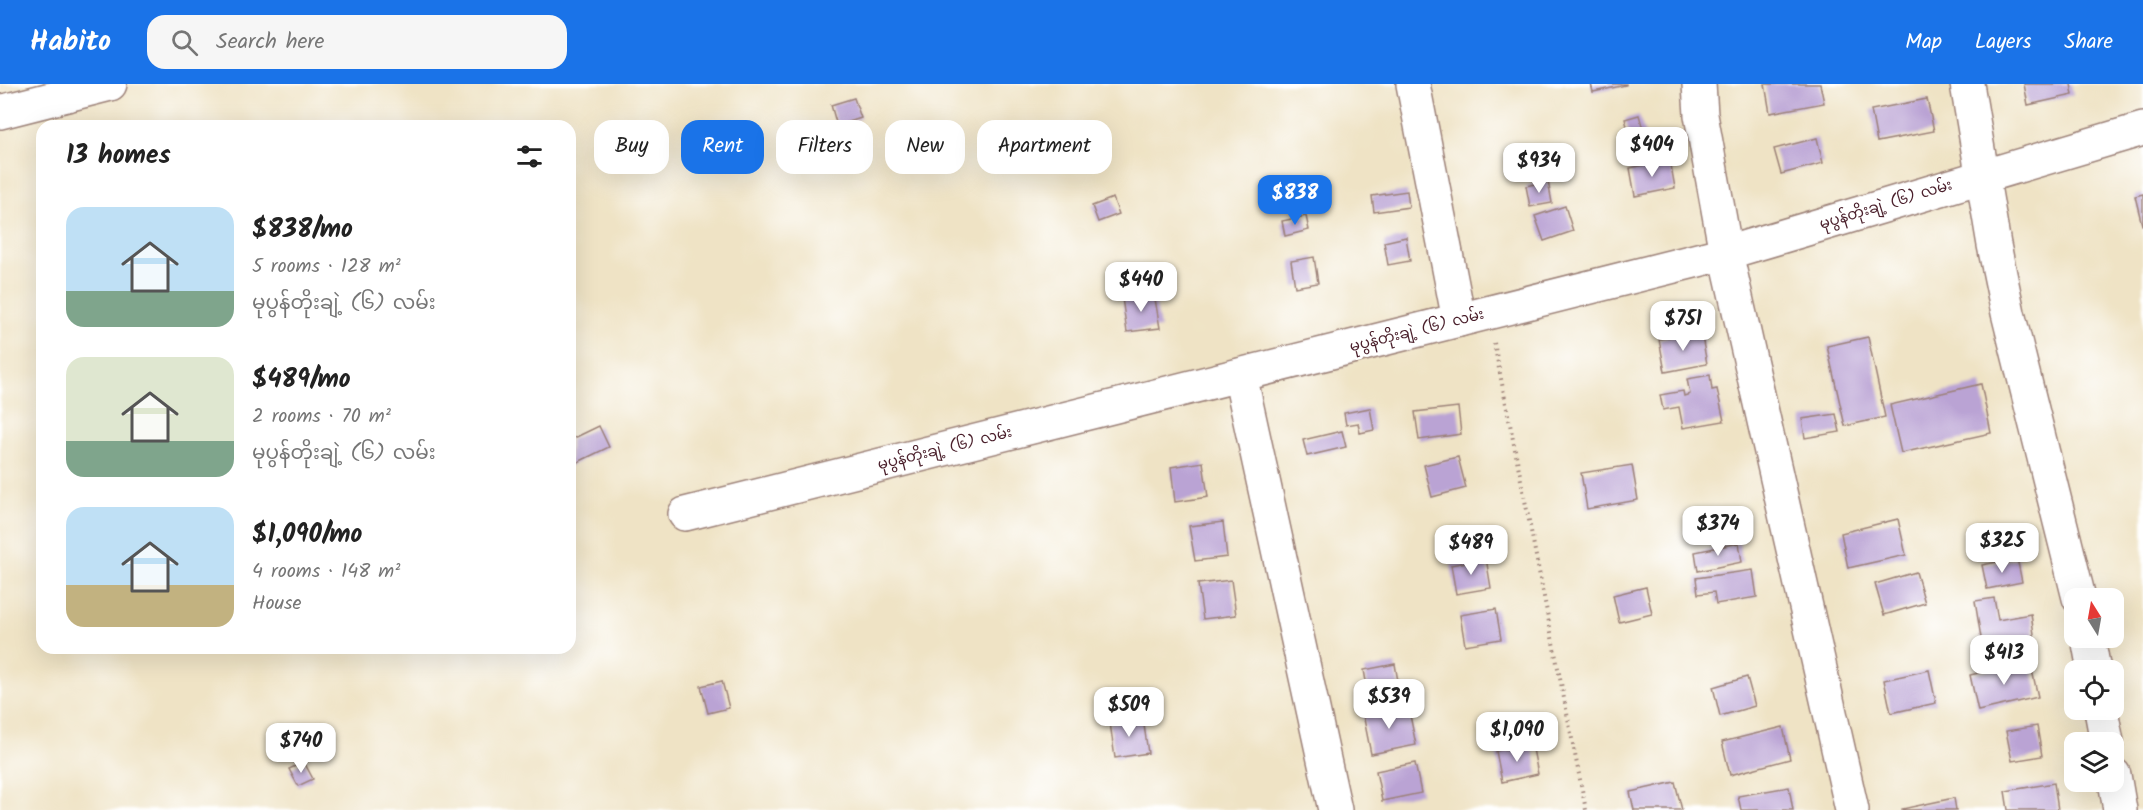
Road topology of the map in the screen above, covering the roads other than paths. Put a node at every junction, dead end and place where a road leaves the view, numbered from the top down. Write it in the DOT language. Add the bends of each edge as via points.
graph roads {
  1 [pos="110,84"];
  2 [pos="1413,84"];
  3 [pos="1699,84"];
  4 [pos="1967,84"];
  5 [pos="0,112"];
  6 [pos="2143,129"];
  7 [pos="1982,177"];
  8 [pos="1726,253"];
  9 [pos="1473,317"];
  10 [pos="1240,375"];
  11 [pos="686,514"];
  12 [pos="2077,588"];
  13 [pos="2117,792"];
  14 [pos="1335,810"];
  15 [pos="1852,810"];
  16 [pos="2120,810"];
  1 -- 5 [label="street"];
  2 -- 9 [label="street"];
  3 -- 8 [label="street"];
  4 -- 7 [label="street"];
  6 -- 7 [label="street, မုပွန်တိုးချဲ့ (၆) လမ်း"];
  7 -- 8 [label="street, မုပွန်တိုးချဲ့ (၆) လမ်း"];
  7 -- 12 [label="street" via="2008,313"];
  8 -- 9 [label="street, မုပွန်တိုးချဲ့ (၆) လမ်း"];
  8 -- 15 [label="street"];
  9 -- 10 [label="street, မုပွန်တိုးချဲ့ (၆) လမ်း"];
  10 -- 11 [label="street, မုပွန်တိုးချဲ့ (၆) လမ်း"];
  10 -- 14 [label="street"];
  13 -- 16 [label="street"];
}
